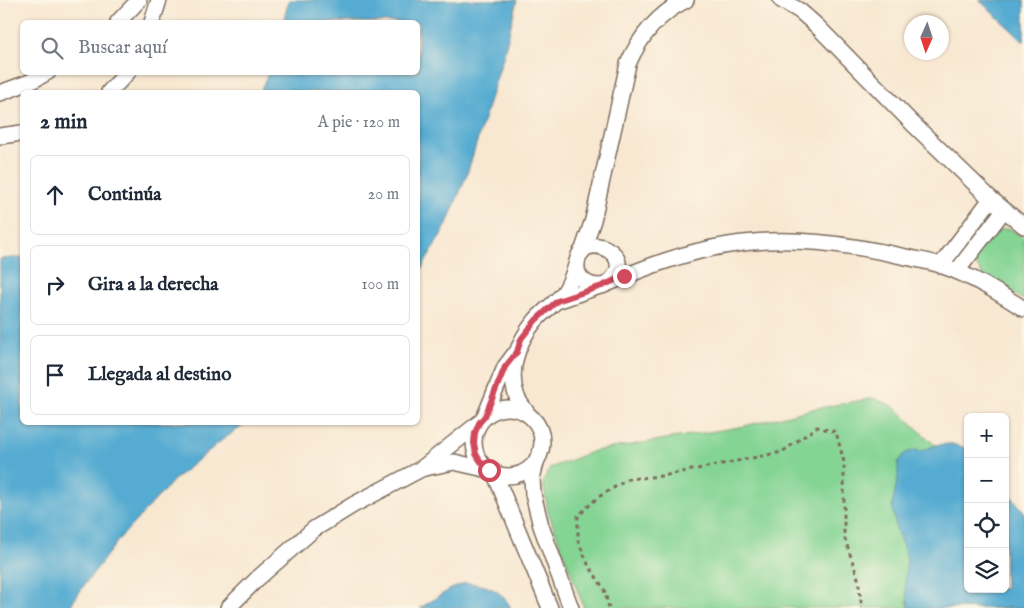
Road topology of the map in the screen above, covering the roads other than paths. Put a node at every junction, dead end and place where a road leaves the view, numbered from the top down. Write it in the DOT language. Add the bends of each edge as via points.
graph roads {
  1 [pos="139,0"];
  2 [pos="159,0"];
  3 [pos="686,0"];
  4 [pos="781,0"];
  5 [pos="121,20"];
  6 [pos="153,20"];
  7 [pos="43,75"];
  8 [pos="125,75"];
  9 [pos="111,90"];
  10 [pos="0,93"];
  11 [pos="20,133"];
  12 [pos="0,136"];
  13 [pos="991,199"];
  14 [pos="1004,210"];
  15 [pos="593,220"];
  16 [pos="1024,226"];
  17 [pos="606,248"];
  18 [pos="580,256"];
  19 [pos="942,265"];
  20 [pos="644,268"];
  21 [pos="957,271"];
  22 [pos="605,285"];
  23 [pos="557,301"];
  24 [pos="1024,309"];
  25 [pos="517,352"];
  26 [pos="527,413"];
  27 [pos="482,420"];
  28 [pos="537,459"];
  29 [pos="421,469"];
  30 [pos="492,471"];
  31 [pos="228,608"];
  32 [pos="550,608"];
  33 [pos="571,608"];
  1 -- 5 [label="street"];
  2 -- 6 [label="street"];
  3 -- 15 [label="street" via="663,14 647,30 628,64"];
  4 -- 13 [label="street" via="817,26"];
  7 -- 10 [label="street"];
  8 -- 9 [label="street"];
  11 -- 12 [label="street"];
  13 -- 14 [label="street"];
  13 -- 19 [label="street"];
  14 -- 16 [label="street"];
  14 -- 21 [label="street"];
  15 -- 17 [label="street"];
  15 -- 18 [label="street"];
  17 -- 18 [label="street" via="592,246"];
  17 -- 20 [label="street"];
  17 -- 22 [label="street" via="618,266 617,273"];
  18 -- 22 [label="street" via="577,268 583,280 588,284"];
  18 -- 23 [label="street" via="572,278"];
  19 -- 20 [label="street" via="850,245 770,241 730,244"];
  19 -- 21 [label="street"];
  20 -- 22 [label="street"];
  21 -- 24 [label="street"];
  22 -- 23 [label="street"];
  23 -- 25 [label="street" via="521,339"];
  25 -- 26 [label="street" via="513,381 517,397"];
  25 -- 27 [label="street" via="505,367"];
  26 -- 27 [label="street" via="505,408 494,410"];
  26 -- 28 [label="street" via="540,430 541,450"];
  27 -- 29 [label="street"];
  27 -- 30 [label="street" via="475,433 476,454"];
  28 -- 30 [label="street" via="522,472 504,475"];
  28 -- 33 [label="street" via="532,478 533,494 541,526"];
  29 -- 30 [label="street" via="454,462"];
  29 -- 31 [label="street" via="314,529"];
  30 -- 32 [label="street"];
}
